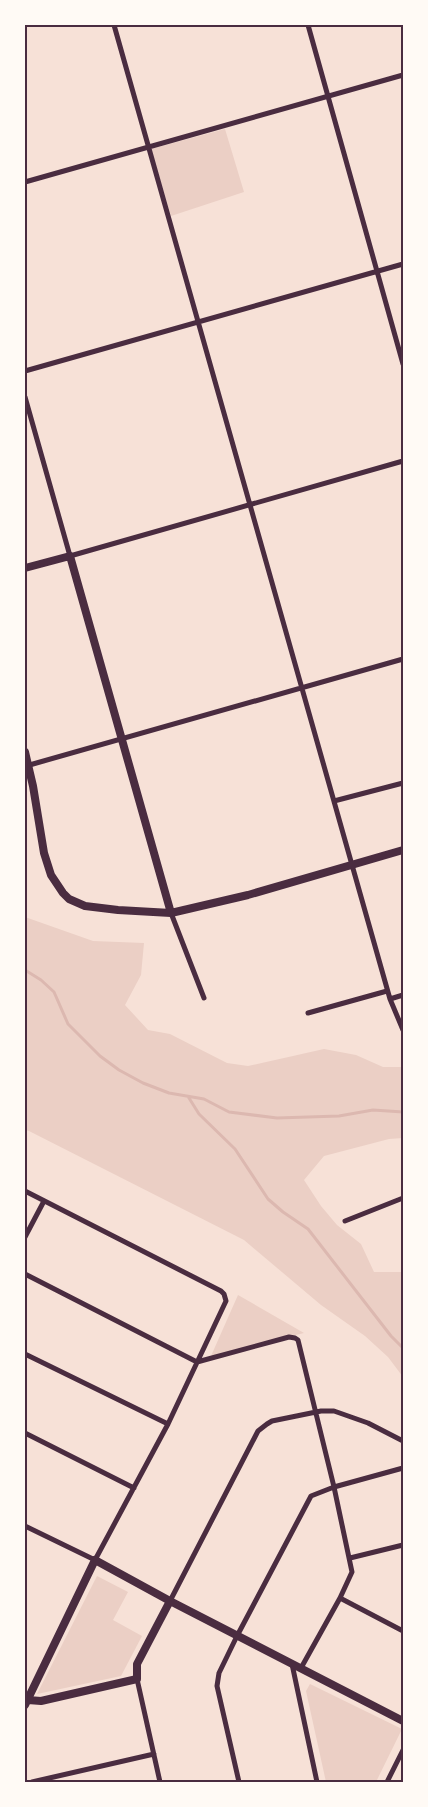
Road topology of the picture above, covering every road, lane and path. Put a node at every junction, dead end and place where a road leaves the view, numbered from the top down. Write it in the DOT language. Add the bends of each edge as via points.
graph roads {
  1 [pos="114,25"];
  2 [pos="308,25"];
  3 [pos="403,75"];
  4 [pos="328,96"];
  5 [pos="148,147"];
  6 [pos="25,182"];
  7 [pos="403,264"];
  8 [pos="378,271"];
  9 [pos="198,322"];
  10 [pos="403,364"];
  11 [pos="25,371"];
  12 [pos="25,397"];
  13 [pos="403,461"];
  14 [pos="250,504"];
  15 [pos="70,556"];
  16 [pos="25,568"];
  17 [pos="403,658"];
  18 [pos="302,687"];
  19 [pos="122,738"];
  20 [pos="25,752"];
  21 [pos="27,765"];
  22 [pos="403,783"];
  23 [pos="334,801"];
  24 [pos="403,850"];
  25 [pos="352,865"];
  26 [pos="171,913"];
  27 [pos="387,991"];
  28 [pos="403,995"];
  29 [pos="204,998"];
  30 [pos="390,999"];
  31 [pos="308,1013"];
  32 [pos="403,1030"];
  33 [pos="25,1191"];
  34 [pos="403,1198"];
  35 [pos="44,1201"];
  36 [pos="345,1221"];
  37 [pos="25,1237"];
  38 [pos="25,1274"];
  39 [pos="25,1354"];
  40 [pos="198,1362"];
  41 [pos="316,1412"];
  42 [pos="168,1424"];
  43 [pos="25,1434"];
  44 [pos="403,1441"];
  45 [pos="403,1468"];
  46 [pos="334,1487"];
  47 [pos="134,1488"];
  48 [pos="25,1526"];
  49 [pos="403,1545"];
  50 [pos="396,1547"];
  51 [pos="403,1550"];
  52 [pos="350,1558"];
  53 [pos="95,1560"];
  54 [pos="340,1598"];
  55 [pos="170,1601"];
  56 [pos="403,1631"];
  57 [pos="236,1636"];
  58 [pos="292,1663"];
  59 [pos="301,1668"];
  60 [pos="137,1679"];
  61 [pos="26,1702"];
  62 [pos="403,1721"];
  63 [pos="403,1750"];
  64 [pos="154,1754"];
  65 [pos="32,1782"];
  66 [pos="160,1782"];
  67 [pos="239,1782"];
  68 [pos="318,1782"];
  69 [pos="387,1782"];
  1 -- 5 [label="street"];
  2 -- 4 [label="street"];
  3 -- 4 [label="street"];
  4 -- 5 [label="street"];
  4 -- 8 [label="street"];
  5 -- 6 [label="street"];
  5 -- 9 [label="street"];
  7 -- 8 [label="street"];
  8 -- 9 [label="street"];
  8 -- 10 [label="street"];
  9 -- 11 [label="street"];
  9 -- 14 [label="street"];
  12 -- 15 [label="street"];
  13 -- 14 [label="street"];
  14 -- 15 [label="street"];
  14 -- 18 [label="street"];
  15 -- 16 [label="street"];
  15 -- 19 [label="street"];
  17 -- 18 [label="street"];
  18 -- 19 [label="street"];
  18 -- 23 [label="street"];
  19 -- 21 [label="street"];
  19 -- 26 [label="street"];
  20 -- 21 [label="street"];
  21 -- 26 [label="street" via="44,852 51,875 63,893 85,906"];
  22 -- 23 [label="street"];
  23 -- 25 [label="street"];
  24 -- 25 [label="street"];
  25 -- 26 [label="street"];
  25 -- 27 [label="street"];
  26 -- 29 [label="street"];
  27 -- 30 [label="street"];
  27 -- 31 [label="street"];
  28 -- 30 [label="street"];
  30 -- 32 [label="street"];
  33 -- 35 [label="street"];
  34 -- 36 [label="street"];
  35 -- 37 [label="street"];
  35 -- 40 [label="street" via="222,1290 226,1297 225,1306"];
  38 -- 40 [label="street"];
  39 -- 42 [label="street"];
  40 -- 41 [label="street" via="295,1338 300,1344"];
  40 -- 42 [label="street"];
  41 -- 44 [label="street" via="342,1413"];
  41 -- 46 [label="street"];
  41 -- 55 [label="street" via="272,1421 258,1431"];
  42 -- 47 [label="street"];
  43 -- 47 [label="street"];
  45 -- 46 [label="street"];
  46 -- 52 [label="street"];
  46 -- 57 [label="street" via="316,1493 308,1500"];
  47 -- 53 [label="street"];
  48 -- 53 [label="street"];
  49 -- 50 [label="street"];
  50 -- 51 [label="street"];
  50 -- 52 [label="street"];
  52 -- 54 [label="street" via="352,1572"];
  53 -- 55 [label="street"];
  53 -- 61 [label="street"];
  54 -- 56 [label="street"];
  54 -- 59 [label="street"];
  55 -- 57 [label="street"];
  55 -- 60 [label="street" via="137,1664"];
  57 -- 58 [label="street"];
  57 -- 67 [label="street" via="217,1679"];
  58 -- 59 [label="street"];
  58 -- 68 [label="street"];
  59 -- 62 [label="street"];
  60 -- 61 [label="street"];
  60 -- 64 [label="street"];
  63 -- 69 [label="street"];
  64 -- 65 [label="street"];
  64 -- 66 [label="street"];
}
